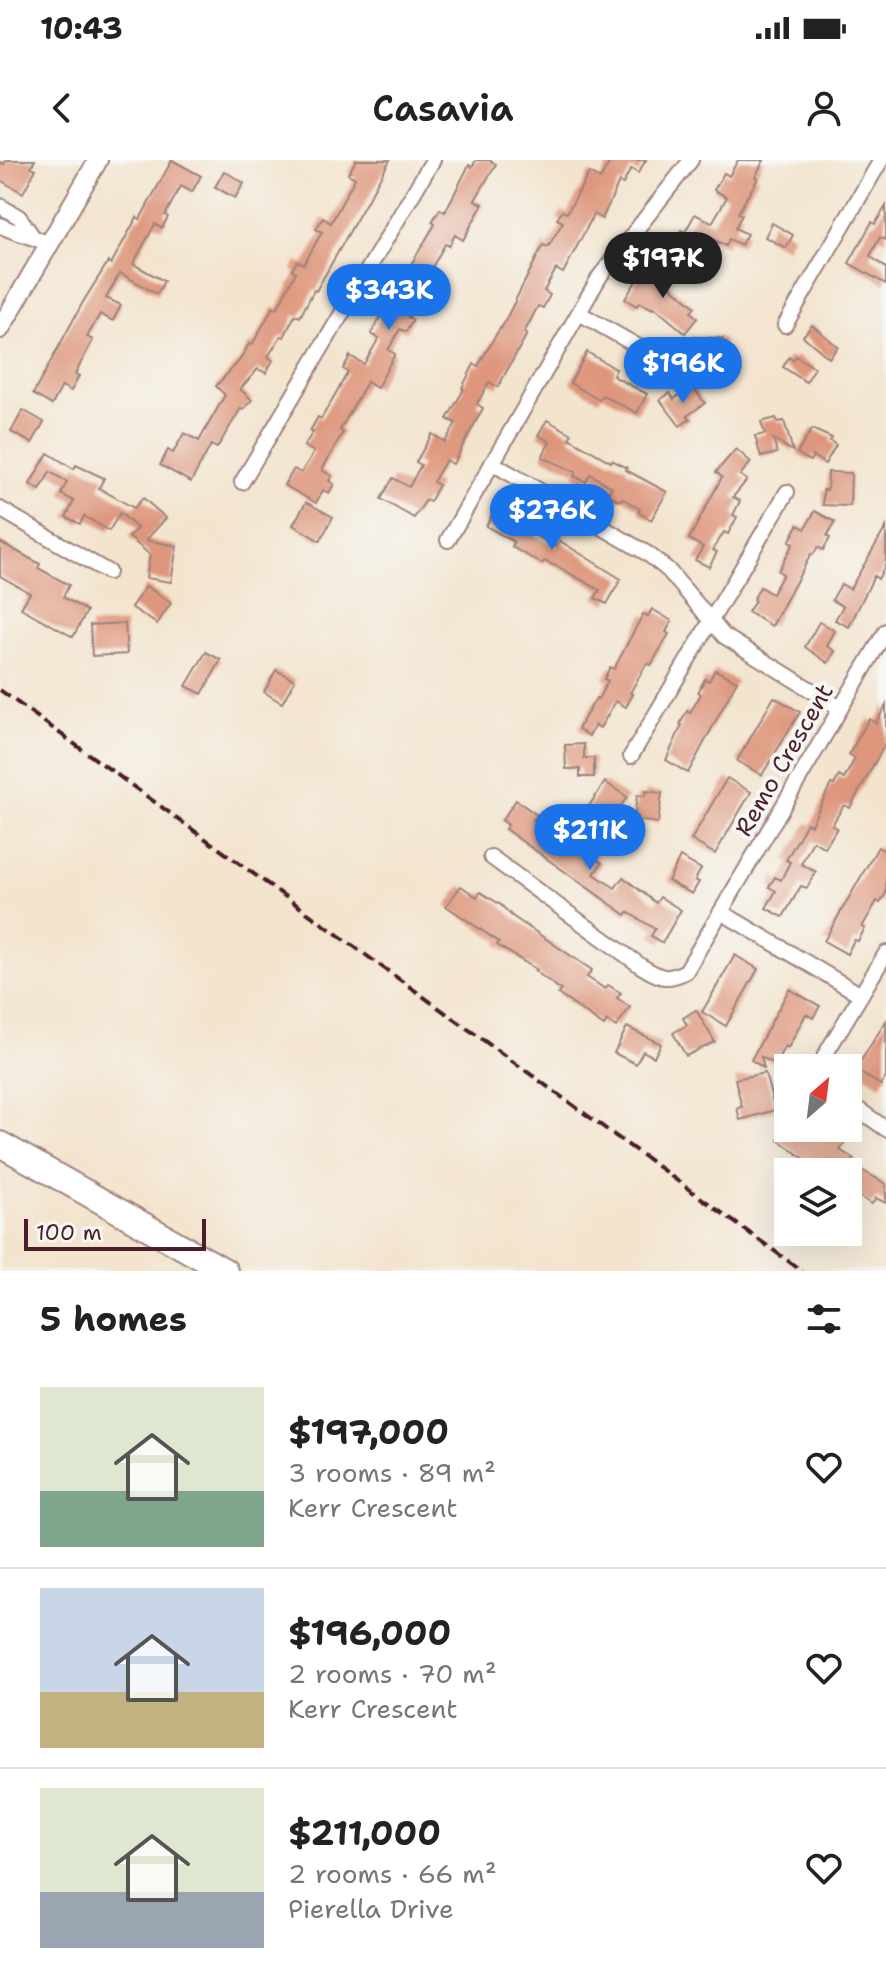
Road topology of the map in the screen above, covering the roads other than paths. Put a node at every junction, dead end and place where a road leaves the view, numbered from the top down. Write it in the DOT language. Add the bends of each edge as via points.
graph roads {
  1 [pos="98,160"];
  2 [pos="433,160"];
  3 [pos="691,160"];
  4 [pos="881,160"];
  5 [pos="0,206"];
  6 [pos="0,225"];
  7 [pos="31,234"];
  8 [pos="49,244"];
  9 [pos="579,313"];
  10 [pos="785,325"];
  11 [pos="0,329"];
  12 [pos="653,355"];
  13 [pos="492,463"];
  14 [pos="242,482"];
  15 [pos="787,492"];
  16 [pos="0,509"];
  17 [pos="448,540"];
  18 [pos="108,572"];
  19 [pos="711,621"];
  20 [pos="886,631"];
  21 [pos="840,708"];
  22 [pos="631,756"];
  23 [pos="491,857"];
  24 [pos="721,912"];
  25 [pos="886,953"];
  26 [pos="861,995"];
  27 [pos="826,1054"];
  28 [pos="862,1112"];
  29 [pos="886,1129"];
  30 [pos="0,1144"];
  31 [pos="225,1271"];
  1 -- 8 [label="street"];
  2 -- 14 [label="street"];
  3 -- 9 [label="street" via="613,258"];
  4 -- 10 [label="street"];
  5 -- 7 [label="street" via="19,217"];
  6 -- 7 [label="street"];
  7 -- 8 [label="street"];
  8 -- 11 [label="street"];
  9 -- 12 [label="street"];
  9 -- 13 [label="street"];
  13 -- 17 [label="street"];
  13 -- 19 [label="street" via="648,554"];
  15 -- 19 [label="street"];
  16 -- 18 [label="street"];
  19 -- 21 [label="street" via="741,648"];
  19 -- 22 [label="street"];
  20 -- 21 [label="street, Remo Crescent"];
  21 -- 24 [label="street, Remo Crescent"];
  23 -- 24 [label="street, Remo Crescent" via="658,976 674,978 686,971"];
  24 -- 26 [label="street"];
  25 -- 26 [label="street"];
  26 -- 27 [label="street"];
  28 -- 29 [label="street"];
  30 -- 31 [label="main road"];
}
